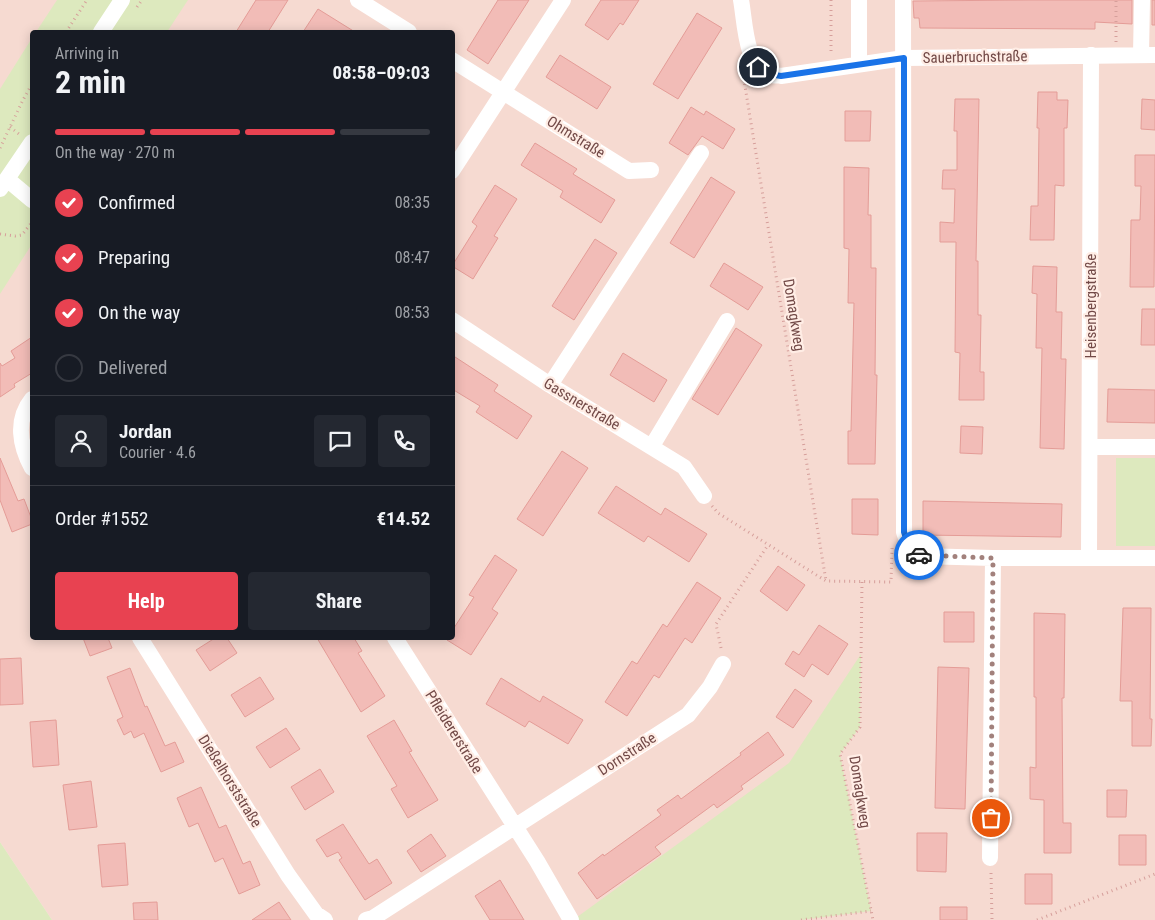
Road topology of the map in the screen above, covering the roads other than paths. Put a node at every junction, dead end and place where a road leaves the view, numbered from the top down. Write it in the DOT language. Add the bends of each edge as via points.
graph roads {
  1 [pos="122,0"];
  2 [pos="358,0"];
  3 [pos="563,0"];
  4 [pos="741,0"];
  5 [pos="859,0"];
  6 [pos="903,0"];
  7 [pos="1142,0"];
  8 [pos="102,30"];
  9 [pos="406,30"];
  10 [pos="1091,55"];
  11 [pos="1148,55"];
  12 [pos="904,58"];
  13 [pos="455,62"];
  14 [pos="859,64"];
  15 [pos="505,92"];
  16 [pos="30,145"];
  17 [pos="701,152"];
  18 [pos="455,167"];
  19 [pos="651,170"];
  20 [pos="4,184"];
  21 [pos="30,199"];
  22 [pos="727,321"];
  23 [pos="455,322"];
  24 [pos="550,385"];
  25 [pos="30,402"];
  26 [pos="652,446"];
  27 [pos="1091,447"];
  28 [pos="1155,447"];
  29 [pos="30,464"];
  30 [pos="704,496"];
  31 [pos="1090,557"];
  32 [pos="993,558"];
  33 [pos="1155,558"];
  34 [pos="141,640"];
  35 [pos="396,640"];
  36 [pos="724,664"];
  37 [pos="514,826"];
  38 [pos="990,858"];
  39 [pos="325,920"];
  40 [pos="366,920"];
  41 [pos="571,920"];
  1 -- 8 [label="street"];
  2 -- 9 [label="street"];
  3 -- 15 [label="street"];
  4 -- 14 [label="street, Sauerbruchstraße" via="750,54 758,67 769,74 781,76"];
  5 -- 14 [label="street"];
  6 -- 12 [label="street"];
  7 -- 11 [label="street"];
  10 -- 11 [label="street, Sauerbruchstraße"];
  10 -- 12 [label="street, Sauerbruchstraße"];
  10 -- 27 [label="street, Heisenbergstraße"];
  12 -- 14 [label="street, Sauerbruchstraße"];
  12 -- 32 [label="street" via="904,532 910,550 921,556"];
  13 -- 15 [label="street, Ohmstraße"];
  15 -- 18 [label="street"];
  15 -- 19 [label="street, Ohmstraße" via="629,171"];
  16 -- 20 [label="street"];
  17 -- 24 [label="street"];
  20 -- 21 [label="street"];
  22 -- 26 [label="street"];
  23 -- 24 [label="street, Gassnerstraße"];
  24 -- 26 [label="street, Gassnerstraße"];
  25 -- 29 [label="street" via="22,420 21,435"];
  26 -- 30 [label="street, Gassnerstraße" via="684,467"];
  27 -- 28 [label="street"];
  27 -- 31 [label="street, Heisenbergstraße"];
  31 -- 32 [label="street"];
  31 -- 33 [label="street"];
  32 -- 38 [label="street"];
  34 -- 39 [label="street, Dießelhorststraße" via="288,875 316,914"];
  35 -- 37 [label="street, Pfleidererstraße"];
  36 -- 37 [label="street, Dornstraße" via="688,714"];
  37 -- 40 [label="street"];
  37 -- 41 [label="street, Pfleidererstraße"];
}
